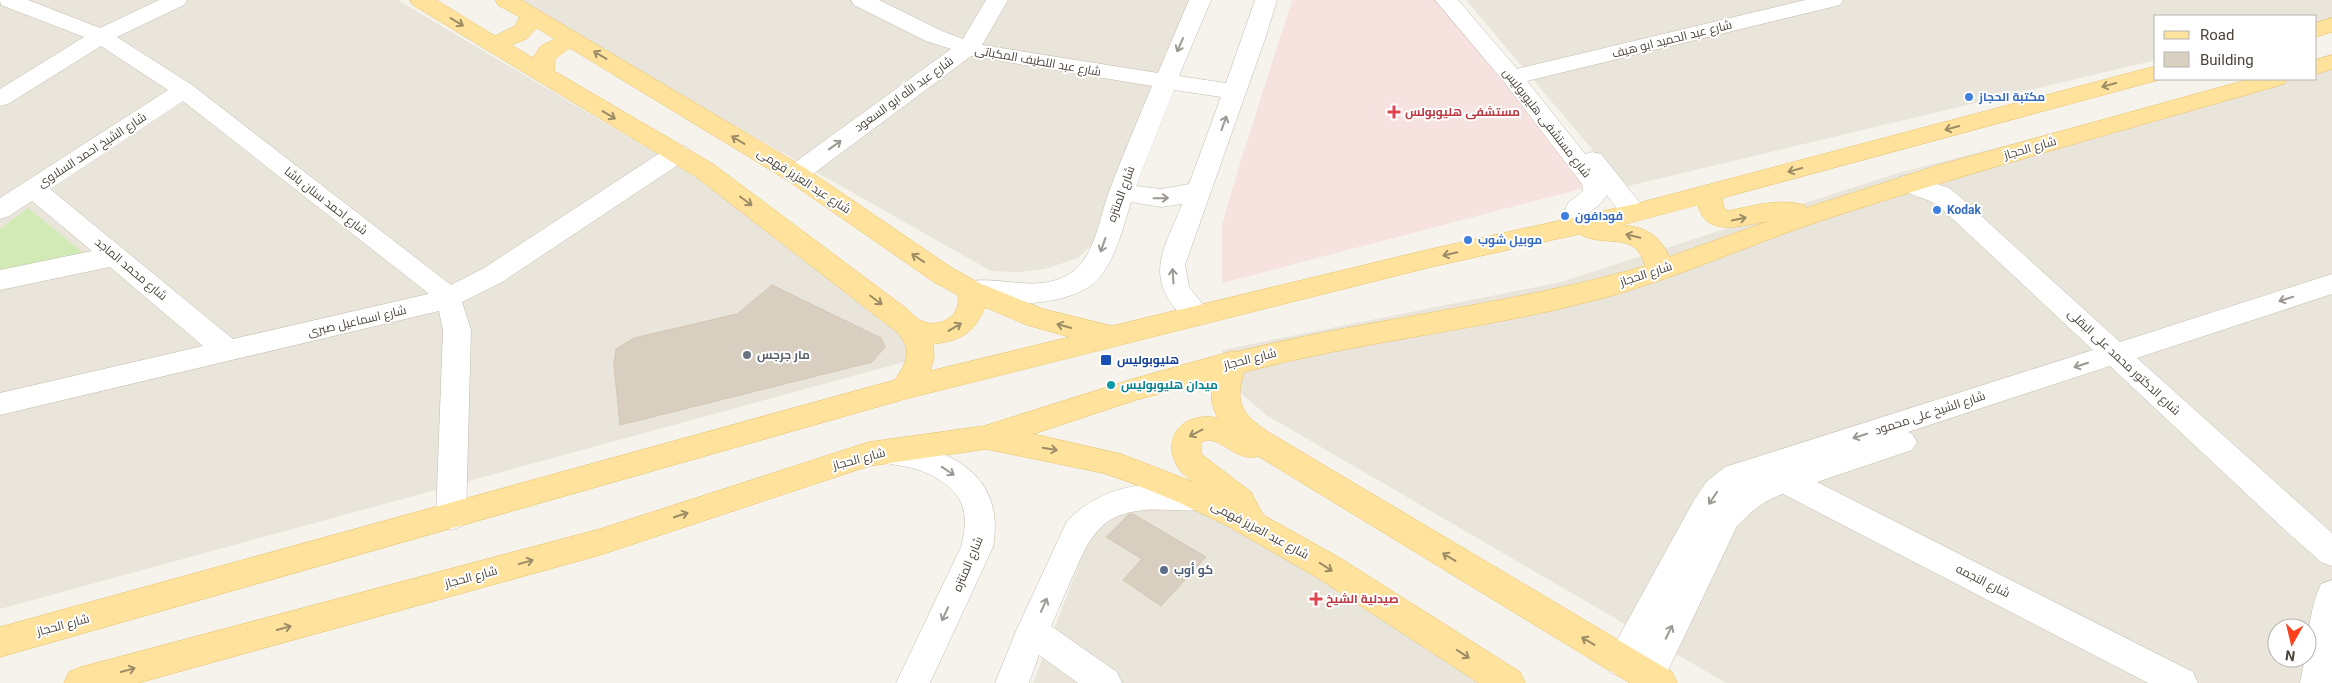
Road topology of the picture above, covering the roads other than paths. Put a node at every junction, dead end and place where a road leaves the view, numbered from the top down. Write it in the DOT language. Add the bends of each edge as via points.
graph roads {
  1 [pos="9,0"];
  2 [pos="176,0"];
  3 [pos="421,0"];
  4 [pos="862,0"];
  5 [pos="889,0"];
  6 [pos="976,0"];
  7 [pos="997,0"];
  8 [pos="1200,0"];
  9 [pos="1266,0"];
  10 [pos="1446,0"];
  11 [pos="1460,0"];
  12 [pos="1832,0"];
  13 [pos="515,4"];
  14 [pos="2332,25"];
  15 [pos="2317,30"];
  16 [pos="101,36"];
  17 [pos="574,40"];
  18 [pos="963,40"];
  19 [pos="493,43"];
  20 [pos="2332,62"];
  21 [pos="2317,67"];
  22 [pos="542,74"];
  23 [pos="2154,74"];
  24 [pos="1167,76"];
  25 [pos="1517,76"];
  26 [pos="2272,80"];
  27 [pos="184,90"];
  28 [pos="1235,92"];
  29 [pos="0,99"];
  30 [pos="678,153"];
  31 [pos="788,169"];
  32 [pos="1948,171"];
  33 [pos="1910,183"];
  34 [pos="33,188"];
  35 [pos="1200,189"];
  36 [pos="1122,190"];
  37 [pos="1708,193"];
  38 [pos="0,210"];
  39 [pos="1635,213"];
  40 [pos="1811,215"];
  41 [pos="1578,224"];
  42 [pos="115,256"];
  43 [pos="1660,271"];
  44 [pos="0,280"];
  45 [pos="2332,284"];
  46 [pos="970,290"];
  47 [pos="447,298"];
  48 [pos="2332,303"];
  49 [pos="1198,316"];
  50 [pos="913,329"];
  51 [pos="1112,337"];
  52 [pos="228,351"];
  53 [pos="2131,359"];
  54 [pos="1233,362"];
  55 [pos="905,388"];
  56 [pos="0,404"];
  57 [pos="984,438"];
  58 [pos="869,454"];
  59 [pos="1288,460"];
  60 [pos="1785,480"];
  61 [pos="1199,498"];
  62 [pos="451,517"];
  63 [pos="1251,523"];
  64 [pos="2332,535"];
  65 [pos="2332,552"];
  66 [pos="2332,594"];
  67 [pos="1032,631"];
  68 [pos="0,642"];
  69 [pos="1644,674"];
  70 [pos="81,683"];
  71 [pos="912,683"];
  72 [pos="1012,683"];
  73 [pos="1105,683"];
  74 [pos="1508,683"];
  75 [pos="2181,683"];
  76 [pos="2317,683"];
  1 -- 16 [label="street, شارع احمد سنان باشا"];
  2 -- 16 [label="street"];
  3 -- 19 [label="main road, one-way"];
  4 -- 18 [label="street, شارع عبد اللطيف المكباتى"];
  5 -- 18 [label="street, شارع عبد اللطيف المكباتى"];
  6 -- 18 [label="street, شارع عبد الله ابو السعود"];
  7 -- 18 [label="street, شارع عبد الله ابو السعود"];
  8 -- 24 [label="street, شارع المنتزه, one-way"];
  9 -- 28 [label="street"];
  10 -- 25 [label="street, شارع مستشفى هليوبوليس"];
  11 -- 25 [label="street, شارع مستشفى هليوبوليس"];
  12 -- 25 [label="street, شارع عبد الحميد ابو هيف"];
  13 -- 17 [label="main road, شارع عبد العزيز فهمى"];
  13 -- 19 [label="main road" via="530,23 523,32"];
  14 -- 15 [label="main road"];
  16 -- 27 [label="street, شارع احمد سنان باشا"];
  16 -- 29 [label="street"];
  17 -- 22 [label="main road" via="560,44 546,55 540,67"];
  31 -- 17 [label="main road, شارع عبد العزيز فهمى, one-way"];
  18 -- 24 [label="street, شارع عبد اللطيف المكباتى"];
  18 -- 31 [label="street, شارع عبد الله ابو السعود"];
  19 -- 22 [label="main road"];
  20 -- 21 [label="main road"];
  22 -- 30 [label="main road, one-way"];
  23 -- 37 [label="main road, شارع الحجاز, one-way"];
  24 -- 28 [label="street, شارع عبد اللطيف المكباتى"];
  24 -- 36 [label="street, شارع المنتزه"];
  25 -- 39 [label="street, شارع مستشفى هليوبوليس"];
  25 -- 41 [label="street, شارع مستشفى هليوبوليس" via="1596,186 1594,196 1577,209 1575,218"];
  26 -- 32 [label="main road, شارع الحجاز"];
  27 -- 34 [label="street, شارع الشيخ احمد السلاوى"];
  27 -- 47 [label="street, شارع احمد سنان باشا" via="437,286"];
  35 -- 28 [label="street, one-way"];
  30 -- 47 [label="street, شارع اسماعيل صبرى" via="493,275"];
  30 -- 50 [label="main road, one-way" via="730,188"];
  46 -- 31 [label="main road, شارع عبد العزيز فهمى, one-way"];
  32 -- 33 [label="main road, شارع الحجاز"];
  32 -- 53 [label="street, شارع الدكتور محمد على البقلى" via="1950,182 1961,197"];
  33 -- 40 [label="main road, شارع الحجاز"];
  33 -- 53 [label="street, شارع الدكتور محمد على البقلى" via="1940,194 1949,201"];
  34 -- 38 [label="street, شارع الشيخ احمد السلاوى"];
  34 -- 42 [label="street, شارع محمد الماجد"];
  36 -- 35 [label="street, one-way" via="1162,199"];
  49 -- 35 [label="street, one-way" via="1180,297 1171,276 1172,265"];
  36 -- 46 [label="street, شارع المنتزه, one-way" via="1097,260 1090,272 1078,281 1046,292"];
  37 -- 39 [label="main road, شارع الحجاز"];
  37 -- 40 [label="main road, one-way" via="1712,211 1727,220 1775,211"];
  39 -- 41 [label="main road, شارع الحجاز"];
  40 -- 43 [label="main road, شارع الحجاز"];
  43 -- 41 [label="main road, one-way" via="1655,249 1644,239 1592,230"];
  41 -- 49 [label="main road, شارع الحجاز, one-way"];
  42 -- 44 [label="street"];
  42 -- 52 [label="street, شارع محمد الماجد"];
  43 -- 54 [label="main road, شارع الحجاز" via="1537,304 1302,346"];
  45 -- 53 [label="street, شارع الشيخ على محمود, one-way"];
  50 -- 46 [label="main road, one-way" via="929,334 950,331 966,320 973,306"];
  51 -- 46 [label="main road, شارع عبد العزيز فهمى, one-way" via="1037,318"];
  47 -- 52 [label="street, شارع اسماعيل صبرى"];
  47 -- 62 [label="street, شارع احمد سنان باشا" via="457,330"];
  48 -- 53 [label="street, شارع الشيخ على محمود"];
  49 -- 51 [label="main road, شارع الحجاز"];
  50 -- 55 [label="main road" via="920,343 921,358 916,373"];
  51 -- 55 [label="main road, شارع الحجاز"];
  52 -- 56 [label="street, شارع اسماعيل صبرى"];
  53 -- 60 [label="street, شارع الشيخ على محمود"];
  53 -- 64 [label="street, شارع الدكتور محمد على البقلى"];
  53 -- 65 [label="street, شارع الدكتور محمد على البقلى"];
  53 -- 69 [label="street, شارع الشيخ على محمود, one-way" via="1736,476 1717,491 1704,511"];
  54 -- 57 [label="main road, شارع الحجاز"];
  54 -- 59 [label="main road" via="1225,394 1227,408 1245,431"];
  55 -- 62 [label="main road, شارع الحجاز"];
  57 -- 58 [label="main road, شارع الحجاز"];
  57 -- 61 [label="main road, شارع عبد العزيز فهمى, one-way" via="1072,454 1138,473"];
  70 -- 58 [label="main road, شارع الحجاز, one-way" via="600,542"];
  58 -- 71 [label="street, شارع المنتزه, one-way" via="885,452 917,456 945,468 973,496 982,520 977,547"];
  59 -- 63 [label="main road, one-way" via="1260,453 1223,431 1211,428 1190,434 1184,443 1184,453 1190,462 1240,501"];
  69 -- 59 [label="main road, one-way"];
  69 -- 60 [label="street, شارع الشيخ على محمود, one-way" via="1726,517 1762,488"];
  60 -- 75 [label="street, شارع النجمه"];
  61 -- 63 [label="main road, شارع عبد العزيز فهمى"];
  67 -- 61 [label="street, one-way" via="1078,530 1091,516 1109,504 1131,497"];
  62 -- 68 [label="main road, شارع الحجاز"];
  63 -- 74 [label="main road, شارع عبد العزيز فهمى, one-way" via="1286,541"];
  66 -- 76 [label="street"];
  67 -- 72 [label="street"];
  67 -- 73 [label="street"];
}
